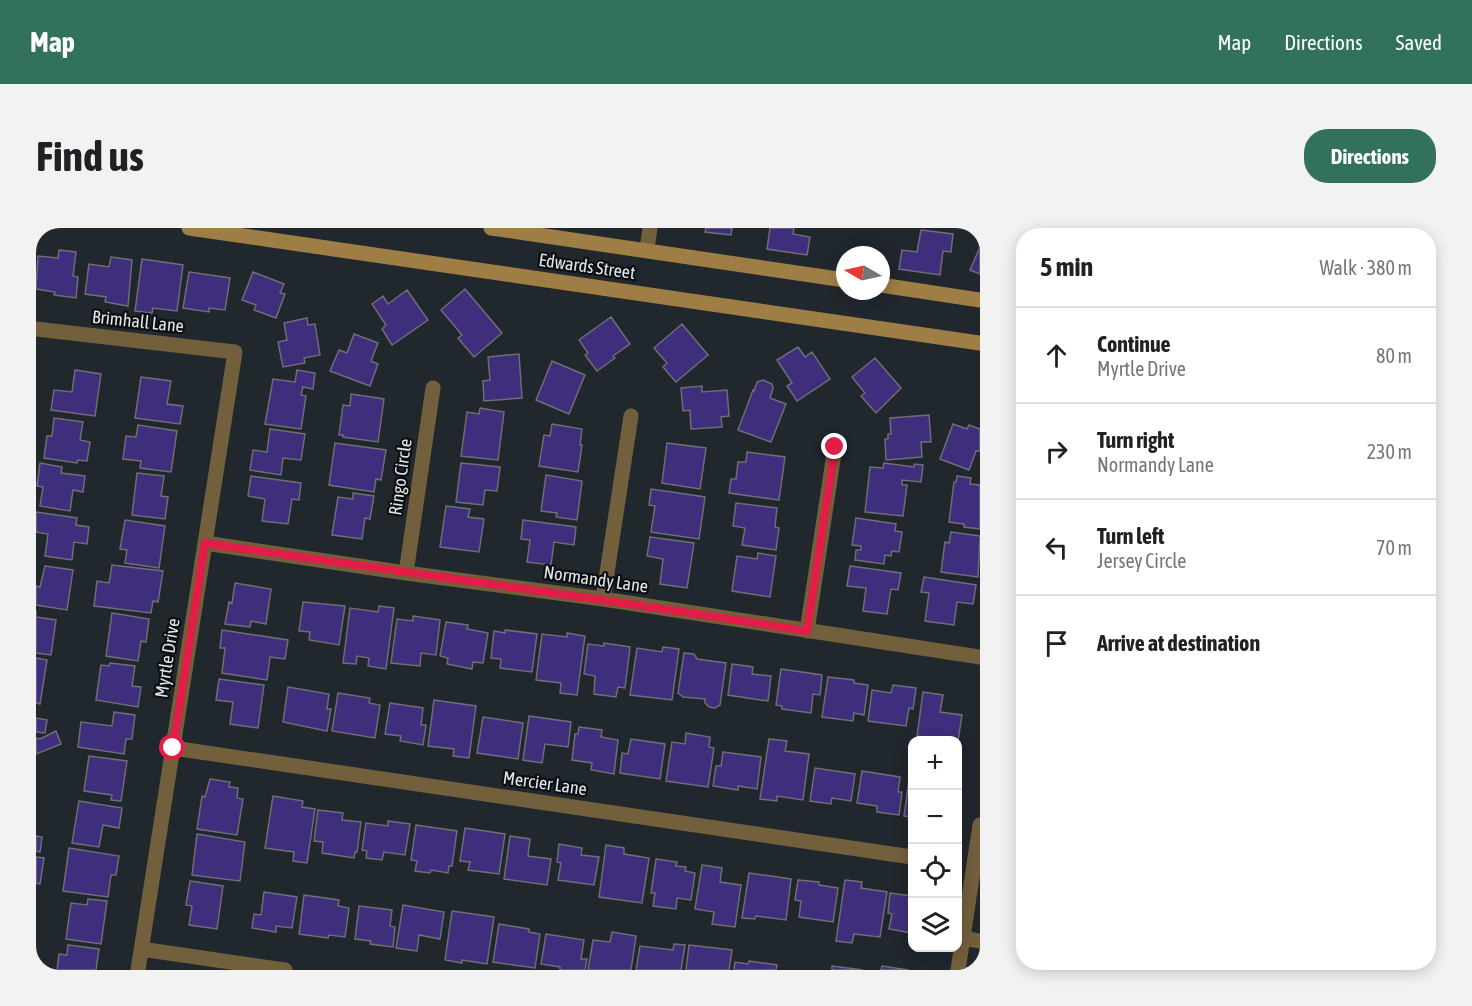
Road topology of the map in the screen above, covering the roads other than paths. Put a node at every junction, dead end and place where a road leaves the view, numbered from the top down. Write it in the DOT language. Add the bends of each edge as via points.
graph roads {
  1 [pos="189,228"];
  2 [pos="491,228"];
  3 [pos="650,228"];
  4 [pos="647,249"];
  5 [pos="836,279"];
  6 [pos="890,286"];
  7 [pos="980,300"];
  8 [pos="36,329"];
  9 [pos="980,344"];
  10 [pos="235,352"];
  11 [pos="433,388"];
  12 [pos="631,416"];
  13 [pos="835,447"];
  14 [pos="205,543"];
  15 [pos="406,573"];
  16 [pos="603,599"];
  17 [pos="807,631"];
  18 [pos="980,657"];
  19 [pos="173,748"];
  20 [pos="980,825"];
  21 [pos="908,856"];
  22 [pos="962,865"];
  23 [pos="974,866"];
  24 [pos="963,938"];
  25 [pos="980,940"];
  26 [pos="141,949"];
  27 [pos="138,970"];
  28 [pos="285,970"];
  29 [pos="958,970"];
  1 -- 9 [label="main road, Edwards Street"];
  2 -- 4 [label="main road, Edwards Street"];
  3 -- 4 [label="street"];
  4 -- 5 [label="main road, Edwards Street"];
  6 -- 7 [label="main road"];
  8 -- 10 [label="street, Brimhall Lane"];
  10 -- 14 [label="street, Myrtle Drive"];
  11 -- 15 [label="street, Ringo Circle"];
  12 -- 16 [label="street"];
  13 -- 17 [label="street"];
  14 -- 15 [label="street, Normandy Lane"];
  14 -- 19 [label="street, Myrtle Drive"];
  15 -- 16 [label="street, Normandy Lane"];
  16 -- 17 [label="street, Normandy Lane"];
  17 -- 18 [label="street, Normandy Lane"];
  19 -- 21 [label="street, Mercier Lane"];
  19 -- 26 [label="street, Myrtle Drive"];
  20 -- 23 [label="street"];
  22 -- 23 [label="street"];
  23 -- 24 [label="street"];
  24 -- 25 [label="street"];
  24 -- 29 [label="street"];
  26 -- 27 [label="street, Myrtle Drive"];
  26 -- 28 [label="street"];
}
